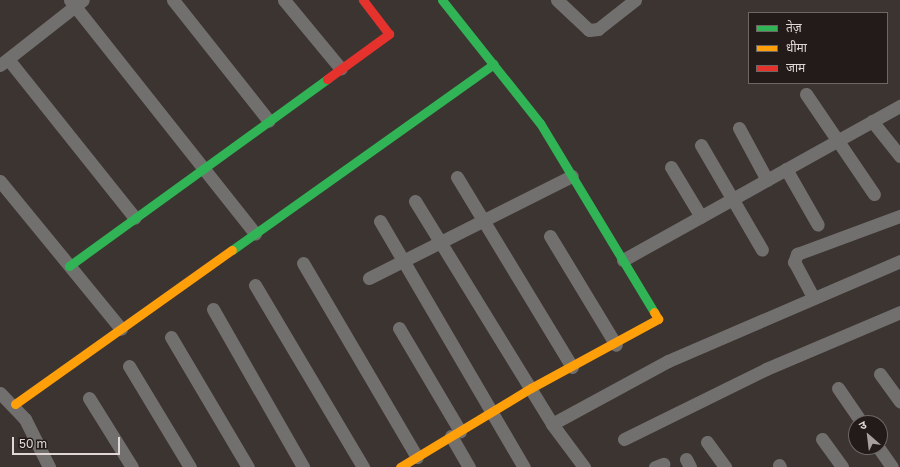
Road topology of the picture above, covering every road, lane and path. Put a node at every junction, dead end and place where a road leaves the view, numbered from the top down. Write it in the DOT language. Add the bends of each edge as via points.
graph roads {
  1 [pos="174,0"];
  2 [pos="284,0"];
  3 [pos="363,0"];
  4 [pos="442,0"];
  5 [pos="557,0"];
  6 [pos="635,0"];
  7 [pos="76,2"];
  8 [pos="4,62"];
  9 [pos="494,64"];
  10 [pos="341,69"];
  11 [pos="806,94"];
  12 [pos="900,106"];
  13 [pos="270,121"];
  14 [pos="872,121"];
  15 [pos="739,128"];
  16 [pos="837,140"];
  17 [pos="701,145"];
  18 [pos="900,156"];
  19 [pos="671,167"];
  20 [pos="204,169"];
  21 [pos="786,169"];
  22 [pos="572,176"];
  23 [pos="457,177"];
  24 [pos="767,180"];
  25 [pos="0,181"];
  26 [pos="874,194"];
  27 [pos="735,198"];
  28 [pos="415,201"];
  29 [pos="900,216"];
  30 [pos="700,217"];
  31 [pos="135,218"];
  32 [pos="380,221"];
  33 [pos="484,221"];
  34 [pos="818,225"];
  35 [pos="255,233"];
  36 [pos="550,236"];
  37 [pos="441,242"];
  38 [pos="762,250"];
  39 [pos="623,260"];
  40 [pos="404,261"];
  41 [pos="900,261"];
  42 [pos="303,263"];
  43 [pos="69,266"];
  44 [pos="369,278"];
  45 [pos="255,285"];
  46 [pos="813,297"];
  47 [pos="213,310"];
  48 [pos="900,312"];
  49 [pos="399,328"];
  50 [pos="121,329"];
  51 [pos="171,338"];
  52 [pos="616,345"];
  53 [pos="129,366"];
  54 [pos="572,367"];
  55 [pos="880,374"];
  56 [pos="531,388"];
  57 [pos="838,388"];
  58 [pos="0,393"];
  59 [pos="89,398"];
  60 [pos="900,402"];
  61 [pos="14,404"];
  62 [pos="493,411"];
  63 [pos="857,415"];
  64 [pos="552,424"];
  65 [pos="456,434"];
  66 [pos="624,439"];
  67 [pos="822,439"];
  68 [pos="707,442"];
  69 [pos="884,455"];
  70 [pos="411,463"];
  71 [pos="49,467"];
  72 [pos="132,467"];
  73 [pos="190,467"];
  74 [pos="248,467"];
  75 [pos="303,467"];
  76 [pos="363,467"];
  77 [pos="469,467"];
  78 [pos="524,467"];
  79 [pos="584,467"];
  80 [pos="725,467"];
  81 [pos="842,467"];
  82 [pos="892,467"];
  1 -- 13 [label="street"];
  2 -- 10 [label="street"];
  3 -- 10 [label="street" via="389,34"];
  4 -- 9 [label="street"];
  5 -- 6 [label="street" via="589,30 598,29"];
  7 -- 8 [label="street"];
  7 -- 20 [label="street"];
  8 -- 31 [label="street"];
  9 -- 22 [label="street" via="540,123"];
  9 -- 35 [label="street"];
  10 -- 13 [label="street"];
  11 -- 16 [label="street"];
  12 -- 14 [label="street"];
  13 -- 20 [label="street"];
  14 -- 16 [label="street"];
  14 -- 18 [label="street"];
  15 -- 24 [label="street"];
  16 -- 21 [label="street"];
  16 -- 26 [label="street"];
  17 -- 27 [label="street"];
  19 -- 30 [label="street"];
  20 -- 31 [label="street"];
  20 -- 35 [label="street"];
  21 -- 24 [label="street"];
  21 -- 34 [label="street"];
  22 -- 33 [label="street"];
  22 -- 39 [label="street"];
  23 -- 33 [label="street"];
  24 -- 27 [label="street"];
  25 -- 43 [label="street"];
  27 -- 30 [label="street"];
  27 -- 38 [label="street"];
  28 -- 37 [label="street"];
  29 -- 46 [label="street" via="797,254 794,262"];
  30 -- 39 [label="street"];
  31 -- 43 [label="street"];
  32 -- 40 [label="street"];
  33 -- 37 [label="street"];
  33 -- 54 [label="street"];
  35 -- 50 [label="street"];
  36 -- 52 [label="street"];
  37 -- 40 [label="street"];
  37 -- 56 [label="street"];
  39 -- 52 [label="street" via="658,319"];
  40 -- 44 [label="street"];
  40 -- 62 [label="street"];
  41 -- 46 [label="street"];
  42 -- 70 [label="street"];
  43 -- 50 [label="street"];
  45 -- 76 [label="street"];
  46 -- 64 [label="street" via="668,361"];
  47 -- 75 [label="street"];
  48 -- 66 [label="street" via="766,369"];
  49 -- 65 [label="street"];
  50 -- 61 [label="street"];
  51 -- 74 [label="street"];
  52 -- 54 [label="street"];
  53 -- 73 [label="street"];
  54 -- 56 [label="street"];
  55 -- 60 [label="street"];
  56 -- 62 [label="street"];
  56 -- 64 [label="street"];
  57 -- 63 [label="street"];
  58 -- 61 [label="street"];
  59 -- 72 [label="street"];
  61 -- 71 [label="street"];
  62 -- 65 [label="street"];
  62 -- 78 [label="street"];
  64 -- 79 [label="street"];
  65 -- 70 [label="street"];
  65 -- 77 [label="street"];
  67 -- 81 [label="street"];
  68 -- 80 [label="street"];
  69 -- 82 [label="street"];
}
